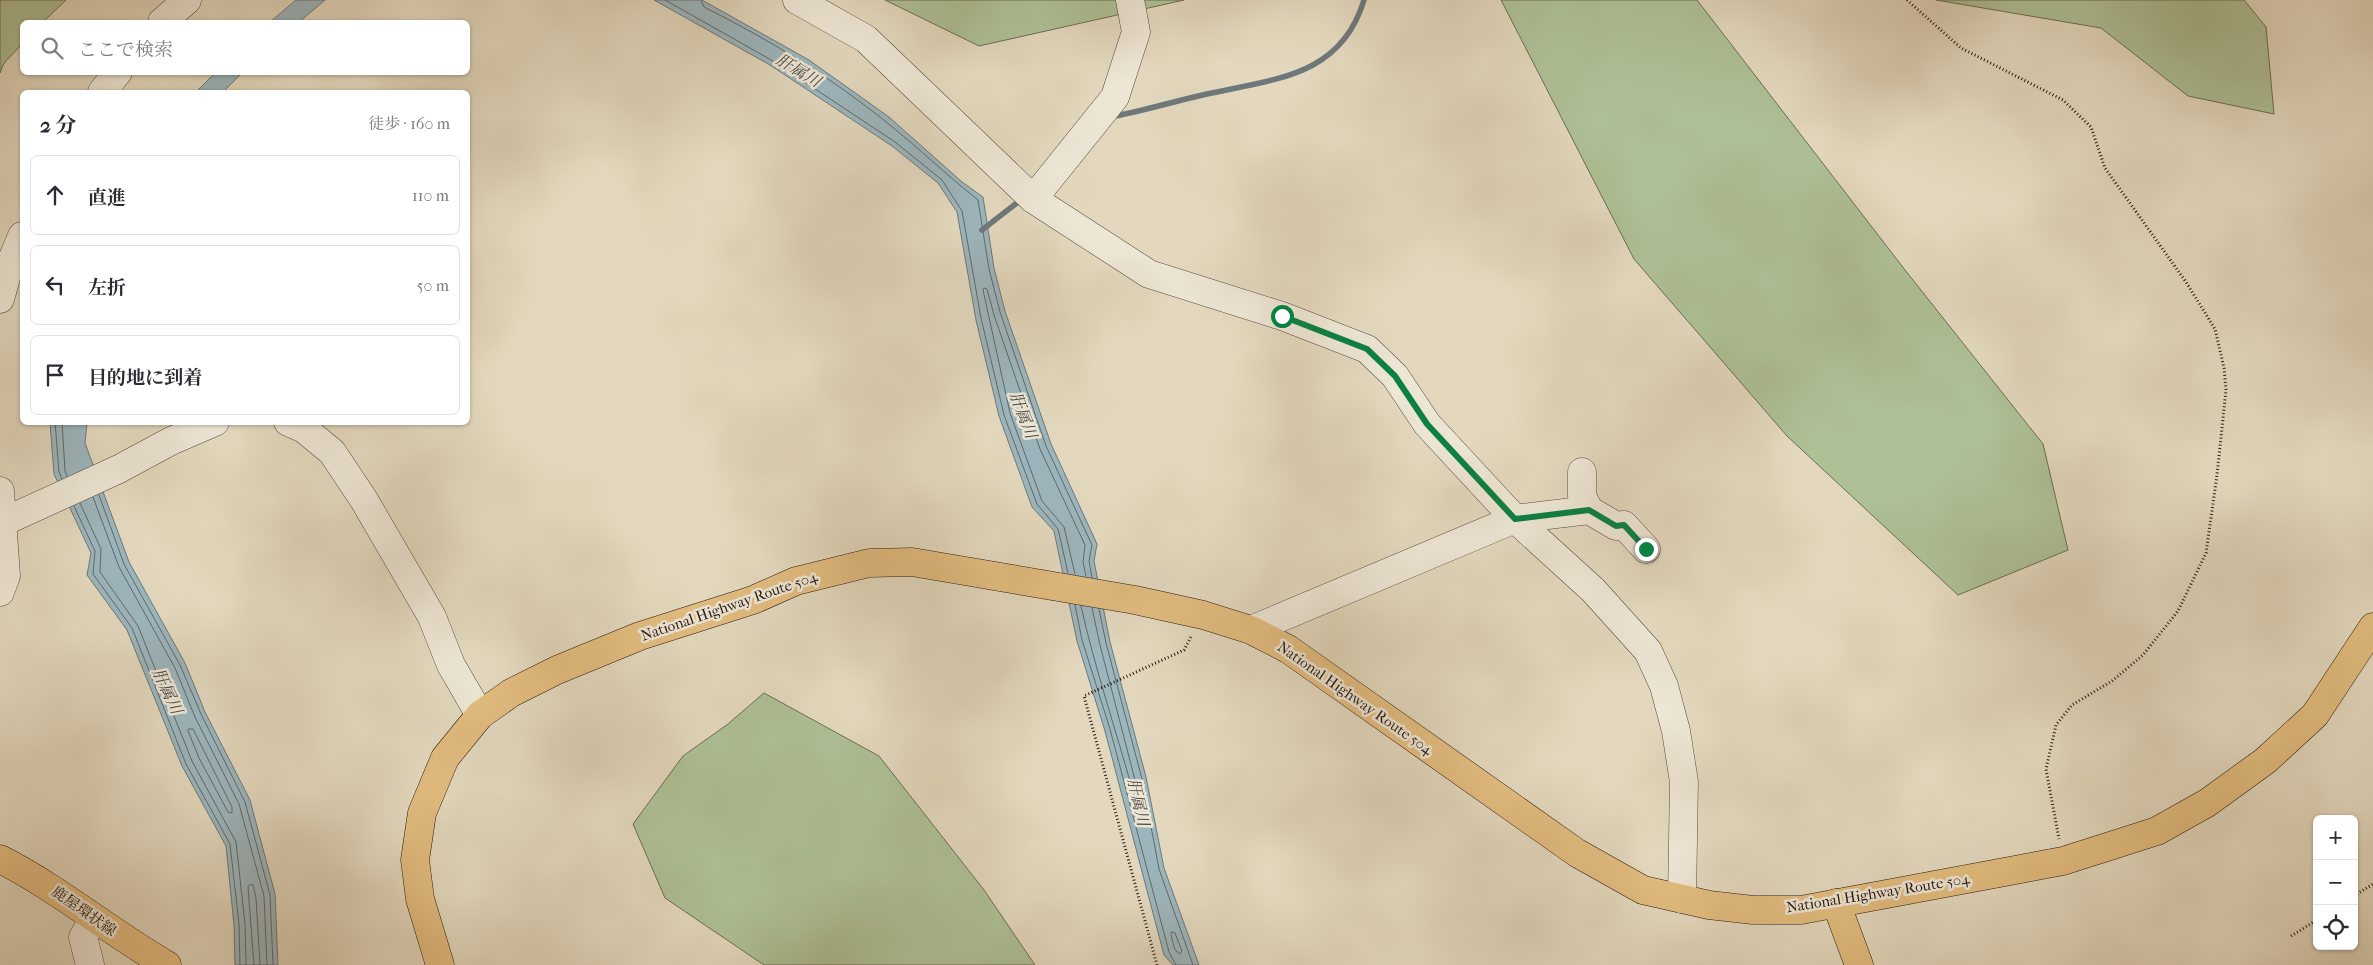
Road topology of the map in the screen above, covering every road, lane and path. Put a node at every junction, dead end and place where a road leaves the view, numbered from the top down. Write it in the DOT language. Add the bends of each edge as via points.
graph roads {
  1 [pos="187,0"];
  2 [pos="797,0"];
  3 [pos="1130,0"];
  4 [pos="1907,0"];
  5 [pos="164,20"];
  6 [pos="116,75"];
  7 [pos="104,90"];
  8 [pos="1033,199"];
  9 [pos="20,241"];
  10 [pos="0,299"];
  11 [pos="208,425"];
  12 [pos="295,425"];
  13 [pos="1582,472"];
  14 [pos="0,491"];
  15 [pos="1589,510"];
  16 [pos="1515,519"];
  17 [pos="3,522"];
  18 [pos="1646,549"];
  19 [pos="0,592"];
  20 [pos="1203,615"];
  21 [pos="2373,627"];
  22 [pos="1252,630"];
  23 [pos="480,715"];
  24 [pos="2060,844"];
  25 [pos="0,859"];
  26 [pos="2373,884"];
  27 [pos="2358,893"];
  28 [pos="1682,899"];
  29 [pos="1836,903"];
  30 [pos="94,919"];
  31 [pos="2313,922"];
  32 [pos="2291,936"];
  33 [pos="90,965"];
  34 [pos="167,965"];
  35 [pos="440,965"];
  36 [pos="1157,965"];
  37 [pos="1859,965"];
  1 -- 5 [label="street"];
  2 -- 8 [label="street" via="866,39"];
  3 -- 8 [label="street" via="1136,32 1115,97"];
  4 -- 24 [label="path" via="1961,48 2063,100 2091,127 2105,168 2186,282 2215,329 2224,368 2226,390 2206,553 2178,611 2143,655 2112,681 2072,705 2056,725 2046,769"];
  6 -- 7 [label="street"];
  8 -- 16 [label="street" via="1149,274 1282,316 1367,349 1395,376 1427,424"];
  9 -- 10 [label="street"];
  11 -- 17 [label="street"];
  12 -- 23 [label="street" via="332,452 364,500 432,617 454,672"];
  13 -- 15 [label="street" via="1582,496"];
  14 -- 17 [label="street"];
  15 -- 16 [label="street"];
  15 -- 18 [label="street" via="1616,526 1624,525"];
  16 -- 22 [label="street"];
  16 -- 28 [label="street" via="1593,590 1648,651 1664,686 1676,731 1684,782"];
  17 -- 19 [label="street" via="6,576"];
  20 -- 22 [label="main road, National Highway Route 504"];
  20 -- 23 [label="main road, National Highway Route 504" via="1135,600 912,562 868,563 796,581 753,600 640,636 557,670 511,693"];
  20 -- 36 [label="path" via="1184,650 1084,696"];
  21 -- 29 [label="main road, National Highway Route 504" via="2315,715 2265,761 2207,803 2157,831 2063,861"];
  22 -- 28 [label="main road, National Highway Route 504" via="1288,649 1577,853 1642,890"];
  23 -- 35 [label="main road, National Highway Route 504" via="445,758 422,813 415,860 420,899"];
  25 -- 30 [label="main road, 鹿屋環状線" via="31,875"];
  26 -- 27 [label="path"];
  28 -- 29 [label="main road, National Highway Route 504" via="1753,910 1801,910"];
  29 -- 37 [label="main road"];
  30 -- 33 [label="street" via="82,937"];
  30 -- 34 [label="main road, 鹿屋環状線"];
  31 -- 32 [label="path"];
}
